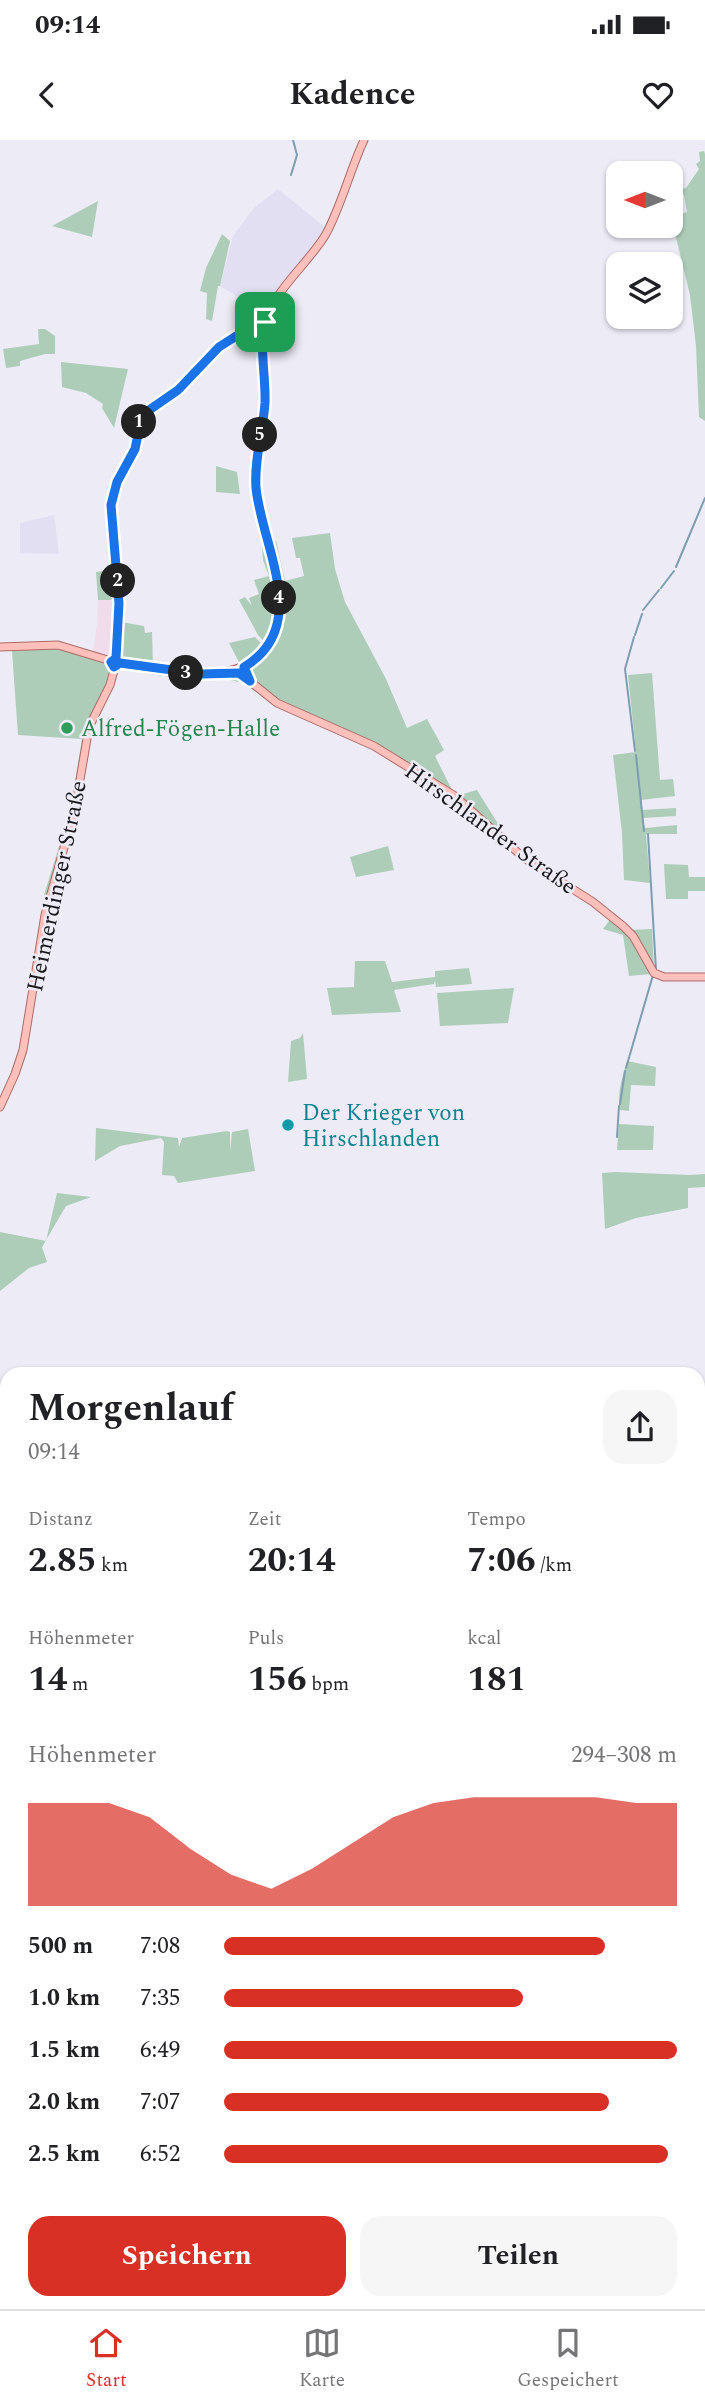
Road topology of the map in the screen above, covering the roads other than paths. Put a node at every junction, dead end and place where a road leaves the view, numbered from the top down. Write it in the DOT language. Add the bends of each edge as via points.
graph roads {
  1 [pos="364,140"];
  2 [pos="265,324"];
  3 [pos="0,647"];
  4 [pos="116,662"];
  5 [pos="245,673"];
  6 [pos="705,977"];
  7 [pos="0,1107"];
  1 -- 2 [label="main road" via="328,229 286,285"];
  2 -- 4 [label="street, Heimerdinger Straße" via="256,324 219,347 178,390 143,414 136,446 111,505 119,603"];
  2 -- 5 [label="main road" via="265,403 256,477 279,597 278,621 267,647"];
  3 -- 4 [label="main road" via="58,645"];
  4 -- 5 [label="main road" via="202,674"];
  4 -- 7 [label="main road, Heimerdinger Straße" via="109,689 89,727 75,809 45,915 23,1049"];
  5 -- 6 [label="main road, Hirschlander Straße" via="277,703 382,750 455,796 524,858 623,926 654,973"];
}
